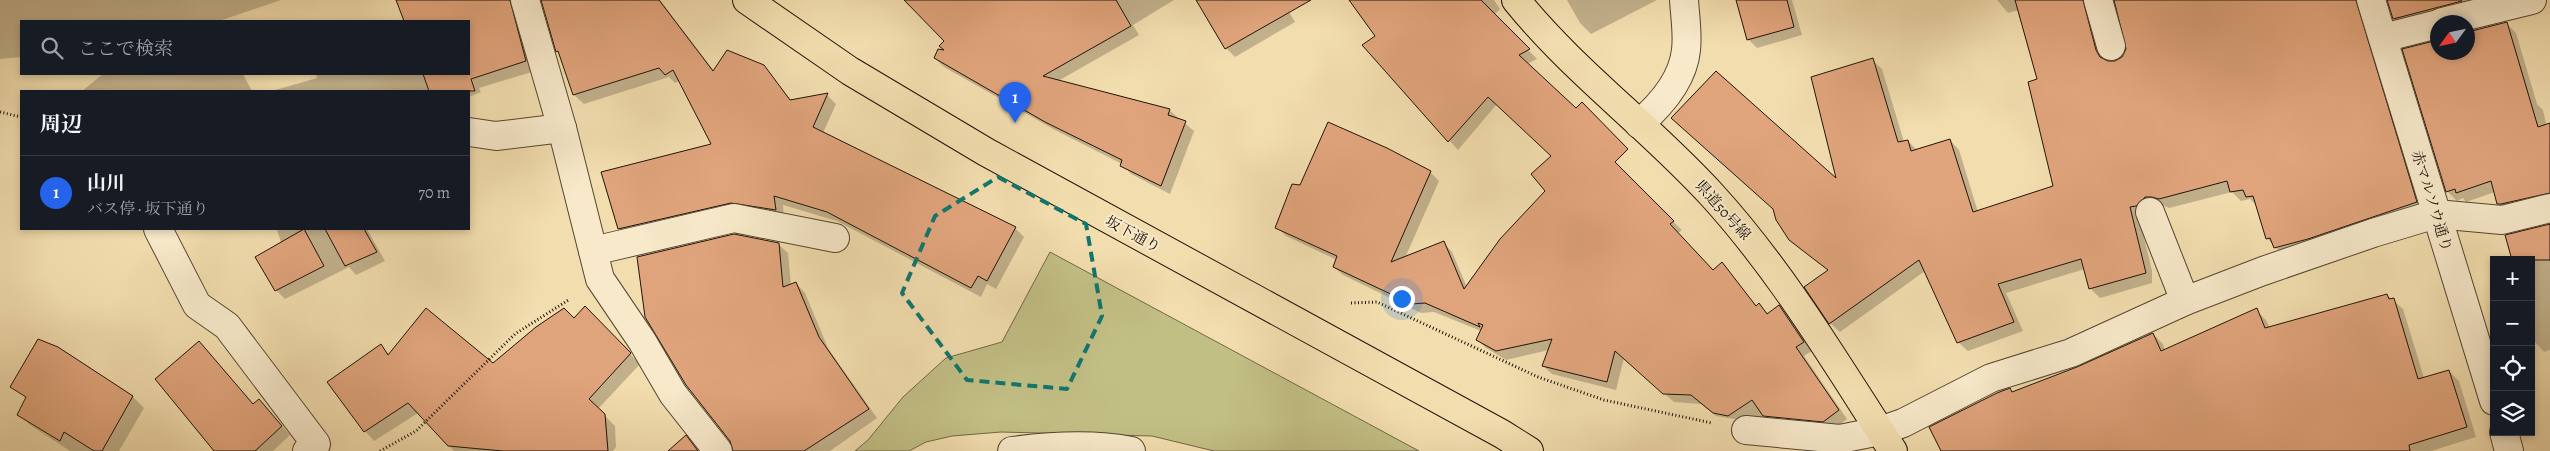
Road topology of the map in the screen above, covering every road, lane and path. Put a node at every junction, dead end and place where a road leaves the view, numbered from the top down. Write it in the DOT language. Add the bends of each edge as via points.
graph roads {
  1 [pos="525,0"];
  2 [pos="747,0"];
  3 [pos="1516,0"];
  4 [pos="1684,0"];
  5 [pos="2098,0"];
  6 [pos="2372,0"];
  7 [pos="2532,0"];
  8 [pos="2471,15"];
  9 [pos="2430,26"];
  10 [pos="2383,38"];
  11 [pos="2111,46"];
  12 [pos="0,112"];
  13 [pos="20,117"];
  14 [pos="1639,124"];
  15 [pos="562,128"];
  16 [pos="470,132"];
  17 [pos="2550,208"];
  18 [pos="2150,212"];
  19 [pos="2436,214"];
  20 [pos="159,230"];
  21 [pos="835,238"];
  22 [pos="593,251"];
  23 [pos="600,279"];
  24 [pos="2185,301"];
  25 [pos="1351,303"];
  26 [pos="2491,391"];
  27 [pos="1746,430"];
  28 [pos="2505,436"];
  29 [pos="1887,441"];
  30 [pos="307,451"];
  31 [pos="380,451"];
  32 [pos="718,451"];
  33 [pos="1012,451"];
  34 [pos="1130,451"];
  35 [pos="1529,451"];
  36 [pos="2509,451"];
  1 -- 15 [label="street"];
  2 -- 35 [label="main road, 坂下通り" via="850,70 986,152"];
  3 -- 14 [label="main road, 県道50号線" via="1556,44"];
  4 -- 14 [label="street" via="1686,50 1683,64 1676,82 1654,111"];
  5 -- 11 [label="street"];
  6 -- 10 [label="street, 赤マルソウ通り"];
  7 -- 8 [label="street"];
  9 -- 10 [label="street"];
  10 -- 19 [label="street, 赤マルソウ通り"];
  12 -- 13 [label="path"];
  14 -- 29 [label="main road, 県道50号線" via="1711,194 1748,237 1818,333"];
  15 -- 16 [label="street" via="496,136"];
  15 -- 22 [label="street"];
  17 -- 19 [label="street" via="2502,220"];
  18 -- 24 [label="street"];
  19 -- 24 [label="street" via="2263,270"];
  19 -- 26 [label="street, 赤マルソウ通り"];
  20 -- 30 [label="street" via="197,305 227,326 316,444"];
  21 -- 22 [label="street" via="734,218"];
  22 -- 23 [label="street"];
  23 -- 31 [label="path" via="515,334 416,430"];
  23 -- 32 [label="street" via="673,394"];
  24 -- 29 [label="street" via="2071,353 1992,378 1903,422"];
  25 -- 27 [label="path" via="1377,302 1538,377 1604,400"];
  27 -- 29 [label="street"];
  28 -- 36 [label="street"];
  33 -- 34 [label="street" via="1066,447"];
}
